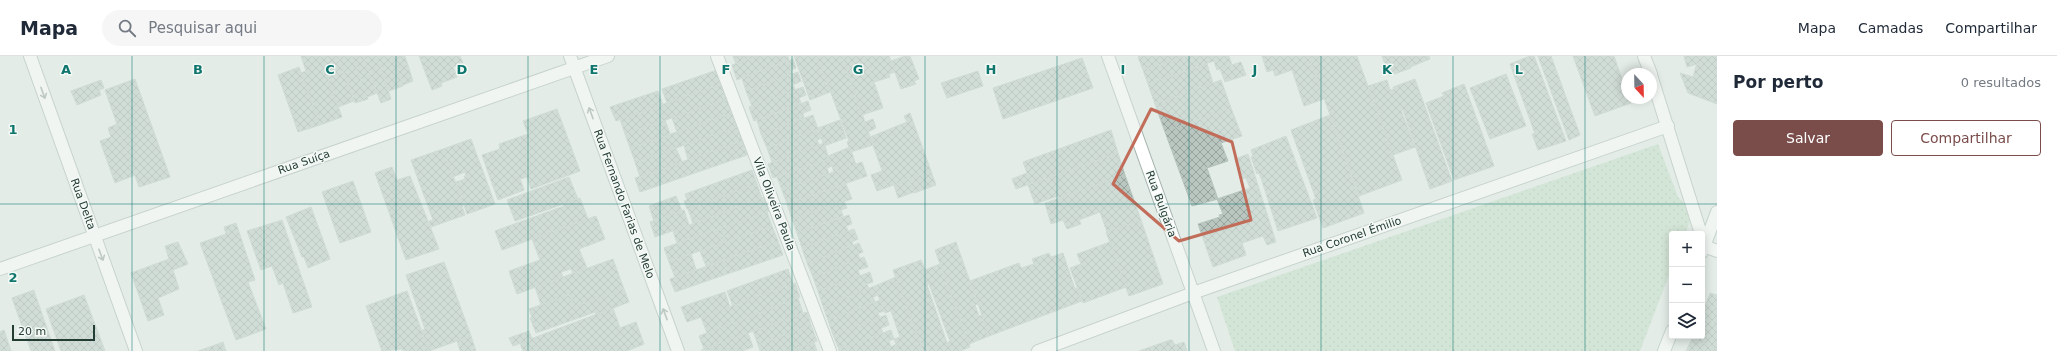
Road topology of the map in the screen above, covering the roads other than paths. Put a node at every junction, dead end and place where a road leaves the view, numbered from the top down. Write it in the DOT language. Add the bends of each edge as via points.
graph roads {
  1 [pos="30,56"];
  2 [pos="608,56"];
  3 [pos="717,56"];
  4 [pos="1108,56"];
  5 [pos="1644,56"];
  6 [pos="573,62"];
  7 [pos="1648,68"];
  8 [pos="1657,93"];
  9 [pos="1668,126"];
  10 [pos="1717,212"];
  11 [pos="1700,231"];
  12 [pos="94,236"];
  13 [pos="1705,241"];
  14 [pos="1705,247"];
  15 [pos="1717,251"];
  16 [pos="0,269"];
  17 [pos="1193,293"];
  18 [pos="1669,338"];
  19 [pos="136,351"];
  20 [pos="678,351"];
  21 [pos="830,351"];
  22 [pos="1038,351"];
  23 [pos="1214,351"];
  24 [pos="1664,351"];
  1 -- 12 [label="street, Rua Delta, one-way"];
  2 -- 6 [label="street, Rua Suíça"];
  3 -- 21 [label="street, Vila Oliveira Paula"];
  4 -- 17 [label="street, Rua Bulgária"];
  5 -- 7 [label="street"];
  6 -- 12 [label="street, Rua Suíça"];
  20 -- 6 [label="street, Rua Fernando Farias de Melo, one-way"];
  8 -- 9 [label="street"];
  9 -- 11 [label="street"];
  9 -- 17 [label="street, Rua Coronel Émilio"];
  10 -- 13 [label="street"];
  12 -- 16 [label="street, Rua Suíça"];
  12 -- 19 [label="street, Rua Delta, one-way"];
  14 -- 15 [label="street"];
  17 -- 22 [label="street, Rua Coronel Émilio"];
  17 -- 23 [label="street, Rua Bulgária"];
  18 -- 24 [label="street"];
}
